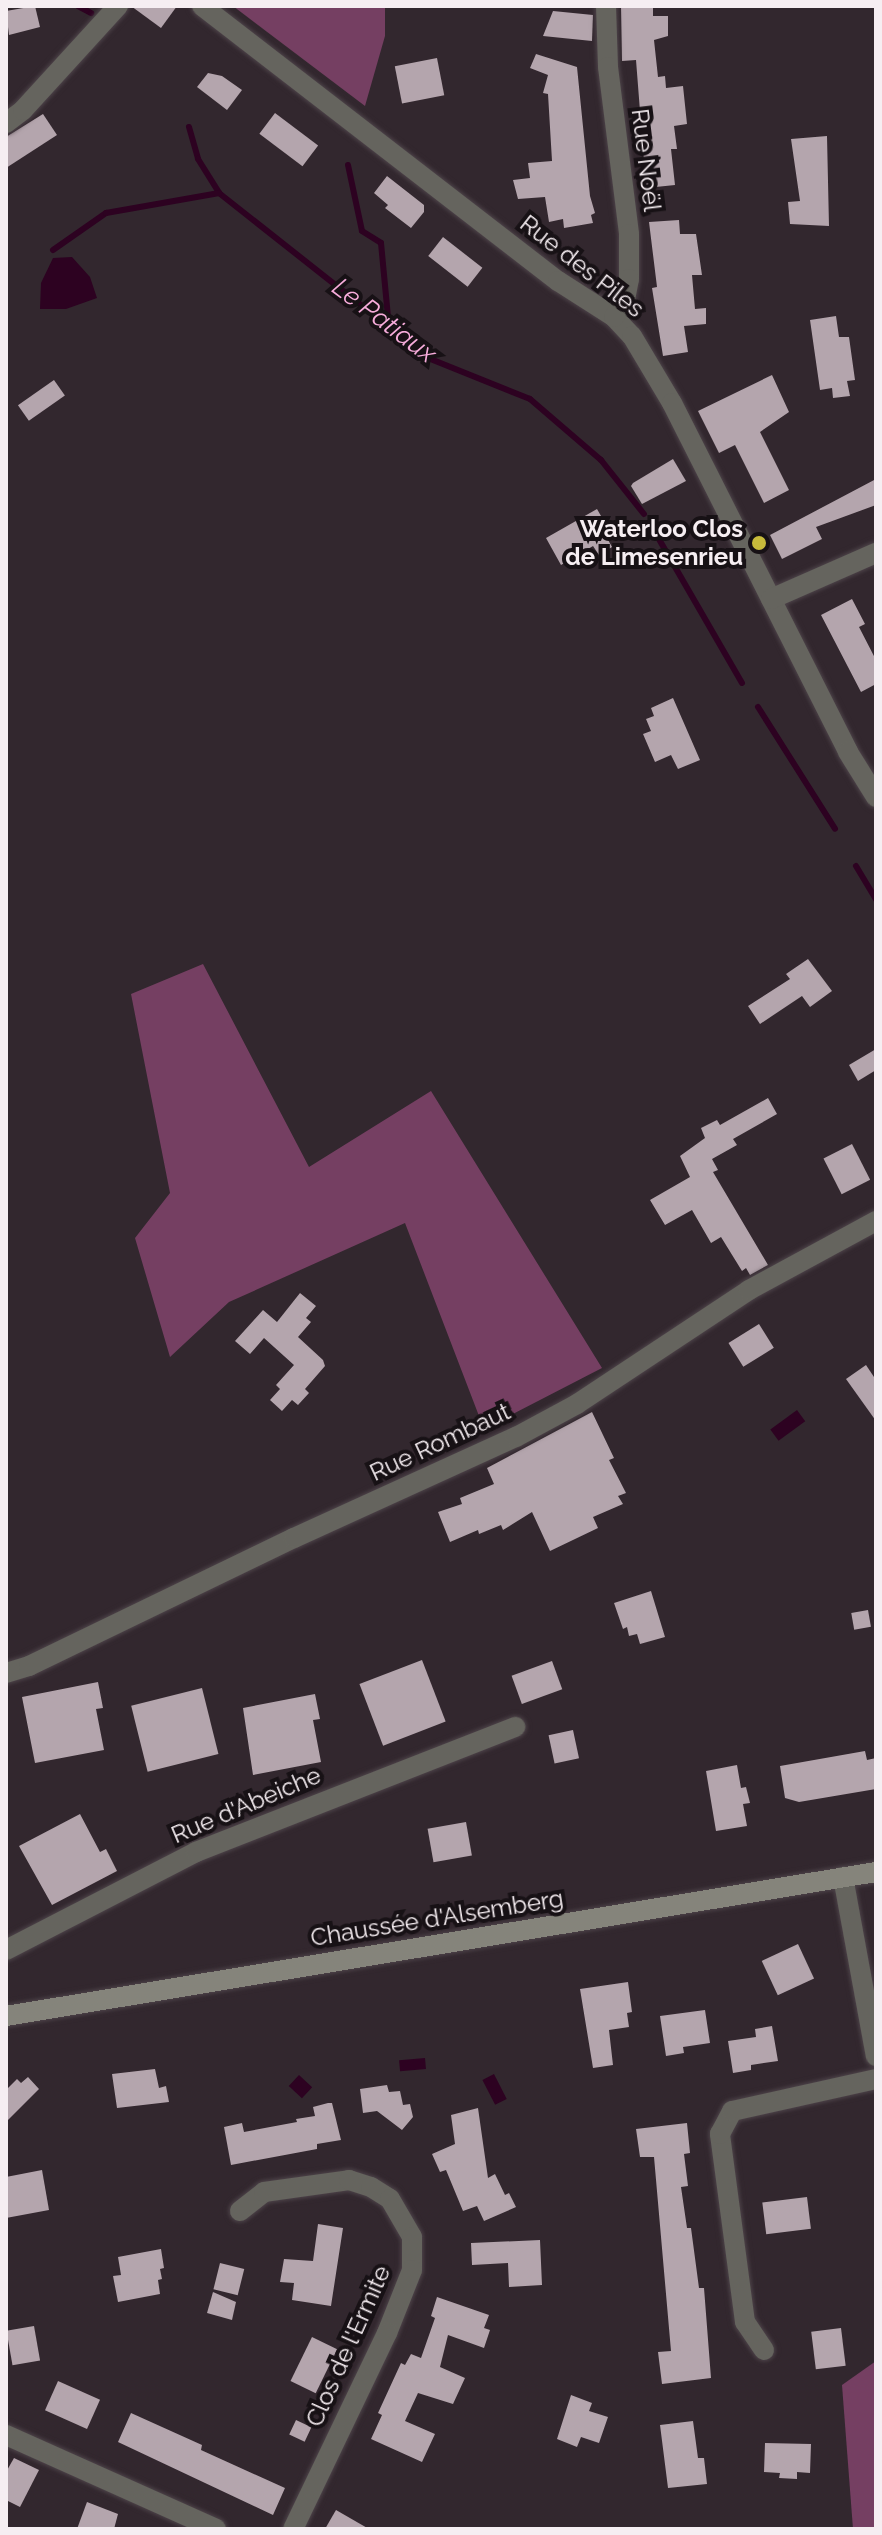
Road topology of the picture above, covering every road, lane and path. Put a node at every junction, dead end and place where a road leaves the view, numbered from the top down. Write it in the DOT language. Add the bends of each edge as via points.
graph roads {
  1 [pos="118,6"];
  2 [pos="202,6"];
  3 [pos="606,6"];
  4 [pos="6,123"];
  5 [pos="614,317"];
  6 [pos="876,553"];
  7 [pos="771,599"];
  8 [pos="876,797"];
  9 [pos="876,1221"];
  10 [pos="6,1673"];
  11 [pos="515,1727"];
  12 [pos="876,1872"];
  13 [pos="843,1877"];
  14 [pos="6,1950"];
  15 [pos="6,2016"];
  16 [pos="876,2056"];
  17 [pos="876,2079"];
  18 [pos="240,2211"];
  19 [pos="764,2350"];
  20 [pos="6,2435"];
  21 [pos="216,2529"];
  22 [pos="293,2529"];
  1 -- 4 [label="street"];
  2 -- 5 [label="street, Rue des Piles" via="558,281"];
  3 -- 5 [label="street, Rue Noël" via="608,67 629,234 629,279"];
  5 -- 7 [label="street, Rue des Piles" via="665,389"];
  6 -- 7 [label="street"];
  7 -- 8 [label="street, Rue des Piles"];
  9 -- 10 [label="street, Rue Rombaut" via="749,1290 577,1404 516,1437"];
  11 -- 14 [label="street, Rue d'Abeiche" via="196,1852"];
  12 -- 13 [label="main road, Chaussée d'Alsemberg"];
  13 -- 15 [label="main road, Chaussée d'Alsemberg"];
  13 -- 16 [label="street"];
  17 -- 19 [label="street" via="732,2111 720,2134 745,2322"];
  18 -- 22 [label="street, Clos de l'Ermite" via="264,2192 349,2180 390,2199 412,2237 412,2270 387,2333"];
  20 -- 21 [label="street"];
}
